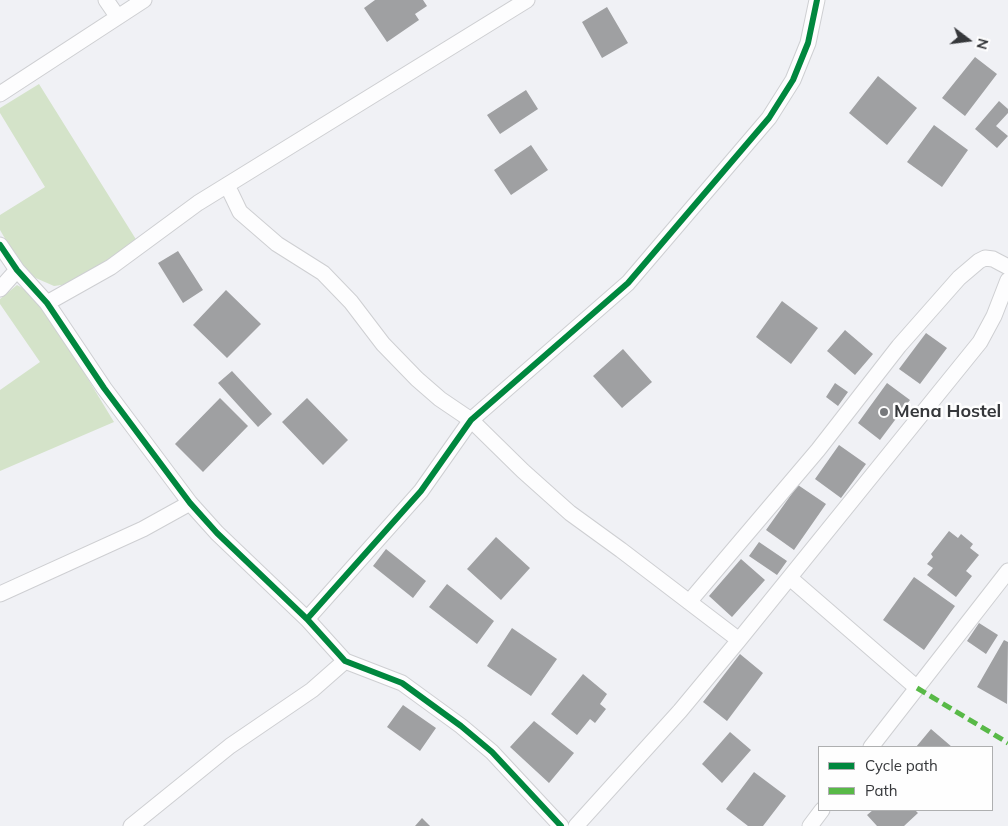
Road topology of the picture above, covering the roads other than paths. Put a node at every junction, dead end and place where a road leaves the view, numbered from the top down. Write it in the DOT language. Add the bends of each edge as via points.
graph roads {
  1 [pos="106,0"];
  2 [pos="144,0"];
  3 [pos="527,0"];
  4 [pos="817,0"];
  5 [pos="117,16"];
  6 [pos="0,94"];
  7 [pos="227,185"];
  8 [pos="0,245"];
  9 [pos="1008,267"];
  10 [pos="18,270"];
  11 [pos="1008,280"];
  12 [pos="0,289"];
  13 [pos="47,303"];
  14 [pos="471,420"];
  15 [pos="190,503"];
  16 [pos="1008,571"];
  17 [pos="790,578"];
  18 [pos="0,594"];
  19 [pos="688,602"];
  20 [pos="307,618"];
  21 [pos="739,640"];
  22 [pos="345,661"];
  23 [pos="917,688"];
  24 [pos="872,746"];
  25 [pos="821,811"];
  26 [pos="131,826"];
  27 [pos="561,826"];
  28 [pos="576,826"];
  29 [pos="810,826"];
  1 -- 5 [label="street"];
  2 -- 5 [label="street"];
  3 -- 7 [label="street"];
  4 -- 14 [label="street" via="808,43 793,80 769,118 628,283"];
  5 -- 6 [label="street"];
  7 -- 13 [label="street" via="111,267"];
  7 -- 14 [label="street" via="240,212 276,244 323,273 351,302 383,344 418,379"];
  8 -- 10 [label="street"];
  9 -- 19 [label="street" via="985,258 960,278 898,346 818,450"];
  10 -- 12 [label="street"];
  10 -- 13 [label="street"];
  11 -- 17 [label="street" via="980,342"];
  13 -- 15 [label="street" via="104,388"];
  14 -- 19 [label="street" via="570,513"];
  14 -- 20 [label="street" via="421,491"];
  15 -- 18 [label="street" via="143,529"];
  15 -- 20 [label="street"];
  16 -- 23 [label="street"];
  17 -- 21 [label="street"];
  17 -- 23 [label="street"];
  19 -- 21 [label="street"];
  20 -- 22 [label="street"];
  21 -- 28 [label="street"];
  22 -- 26 [label="street" via="312,690 230,746"];
  22 -- 27 [label="street" via="402,683 461,726 492,752"];
  23 -- 24 [label="street"];
  25 -- 29 [label="street"];
}
